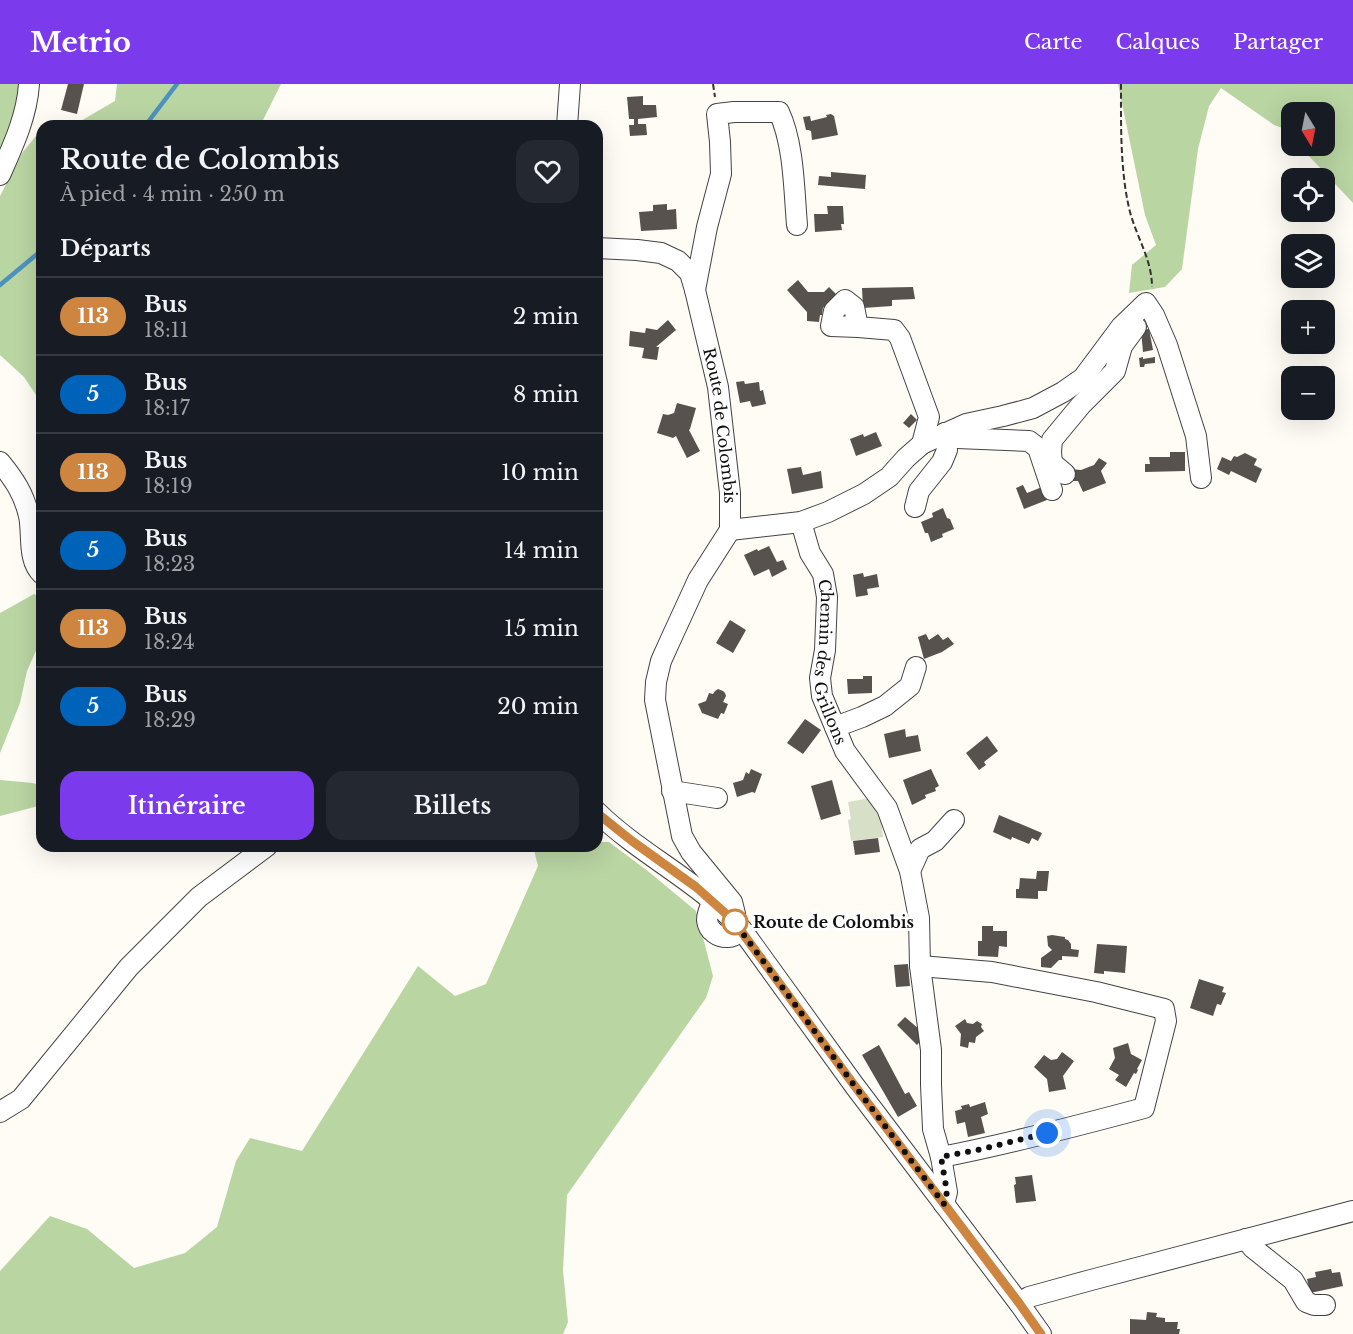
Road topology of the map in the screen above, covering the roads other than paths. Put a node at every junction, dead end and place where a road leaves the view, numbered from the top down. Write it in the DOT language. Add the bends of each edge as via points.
graph roads {
  1 [pos="28,84"];
  2 [pos="570,84"];
  3 [pos="567,120"];
  4 [pos="0,176"];
  5 [pos="797,225"];
  6 [pos="603,248"];
  7 [pos="695,290"];
  8 [pos="1150,309"];
  9 [pos="858,327"];
  10 [pos="945,433"];
  11 [pos="922,444"];
  12 [pos="0,462"];
  13 [pos="1065,474"];
  14 [pos="1200,478"];
  15 [pos="1052,490"];
  16 [pos="915,507"];
  17 [pos="801,522"];
  18 [pos="730,530"];
  19 [pos="36,564"];
  20 [pos="916,667"];
  21 [pos="835,727"];
  22 [pos="672,791"];
  23 [pos="717,798"];
  24 [pos="603,818"];
  25 [pos="954,820"];
  26 [pos="259,852"];
  27 [pos="910,871"];
  28 [pos="738,925"];
  29 [pos="920,966"];
  30 [pos="0,1112"];
  31 [pos="941,1157"];
  32 [pos="944,1204"];
  33 [pos="1353,1211"];
  34 [pos="1246,1239"];
  35 [pos="1019,1303"];
  36 [pos="1325,1305"];
  37 [pos="1037,1333"];
  1 -- 4 [label="street" via="28,100"];
  2 -- 3 [label="street"];
  5 -- 7 [label="street" via="786,126 779,112 717,114 720,174"];
  6 -- 7 [label="street" via="661,253 678,261 690,273"];
  7 -- 18 [label="street, Route de Colombis" via="718,387 730,493"];
  8 -- 10 [label="street" via="1121,327 1083,378 1063,392 1033,408"];
  8 -- 13 [label="street" via="1122,346 1115,372 1052,440 1052,463"];
  8 -- 14 [label="street" via="1167,345 1196,436"];
  9 -- 11 [label="street" via="894,330 900,338 929,417"];
  10 -- 11 [label="street"];
  10 -- 15 [label="street" via="957,438 1029,441 1038,448"];
  10 -- 16 [label="street" via="947,450 919,491"];
  11 -- 17 [label="street" via="889,477 864,494"];
  12 -- 19 [label="street" via="24,499"];
  17 -- 18 [label="street"];
  17 -- 21 [label="street, Chemin des Grillons" via="810,553 823,574 827,597 820,678 822,696"];
  18 -- 22 [label="street" via="698,580 661,661 656,682 655,700"];
  20 -- 21 [label="street" via="910,686 885,706"];
  21 -- 27 [label="street, Chemin des Grillons" via="845,751 886,808"];
  22 -- 23 [label="street"];
  22 -- 28 [label="street" via="682,836 732,902"];
  24 -- 28 [label="street" via="696,887"];
  25 -- 27 [label="street" via="935,841 920,849"];
  26 -- 30 [label="street" via="199,897 129,967 21,1099"];
  27 -- 29 [label="street, Chemin des Grillons" via="919,918"];
  28 -- 32 [label="street"];
  29 -- 31 [label="street, Chemin des Grillons" via="931,1050 933,1129"];
  29 -- 31 [label="street" via="992,972 1152,1005 1164,1009 1166,1022 1144,1108"];
  31 -- 32 [label="street, Chemin des Grillons" via="947,1192"];
  32 -- 35 [label="street"];
  33 -- 34 [label="street"];
  34 -- 35 [label="street" via="1039,1294"];
  34 -- 36 [label="street" via="1293,1280 1306,1302"];
  35 -- 37 [label="street"];
}
